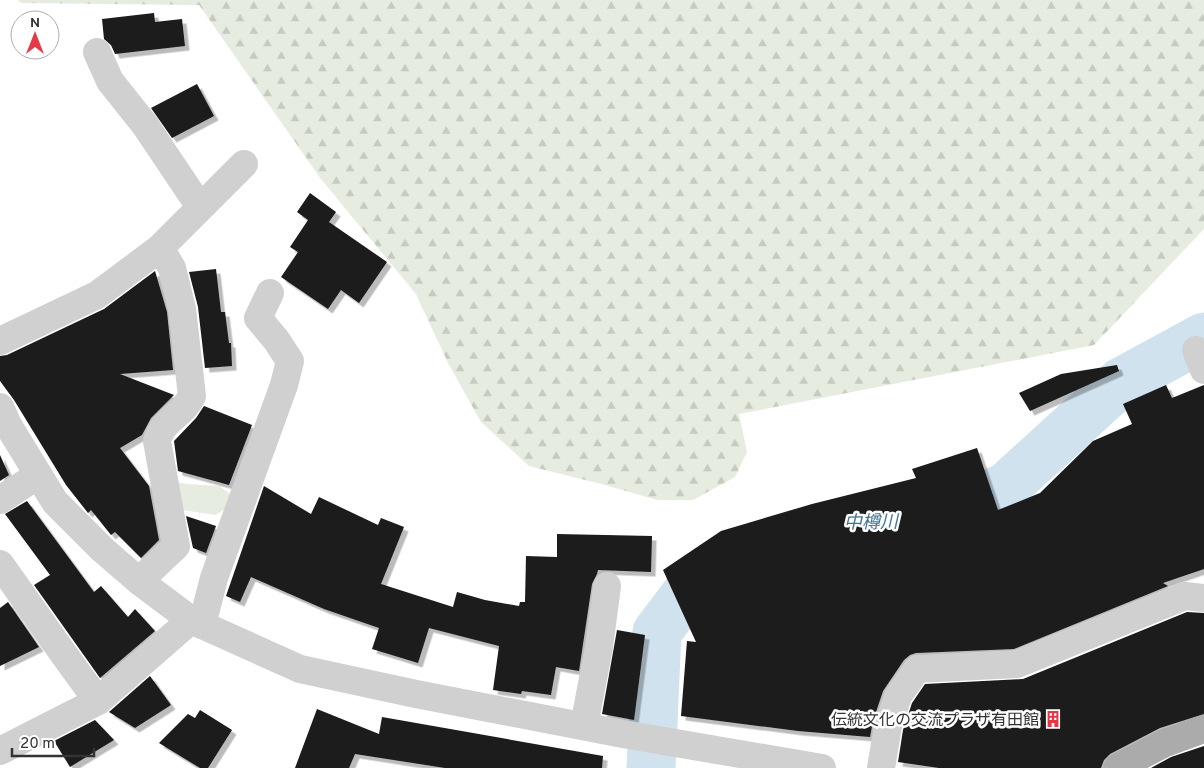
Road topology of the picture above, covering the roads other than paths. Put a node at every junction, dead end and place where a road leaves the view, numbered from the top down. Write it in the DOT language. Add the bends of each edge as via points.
graph roads {
  1 [pos="97,52"];
  2 [pos="244,164"];
  3 [pos="200,208"];
  4 [pos="160,248"];
  5 [pos="270,293"];
  6 [pos="0,342"];
  7 [pos="0,407"];
  8 [pos="38,475"];
  9 [pos="0,500"];
  10 [pos="0,564"];
  11 [pos="139,581"];
  12 [pos="607,586"];
  13 [pos="1204,598"];
  14 [pos="197,623"];
  15 [pos="98,700"];
  16 [pos="584,726"];
  17 [pos="1204,729"];
  18 [pos="0,751"];
  19 [pos="822,768"];
  20 [pos="881,768"];
  21 [pos="1117,768"];
  1 -- 3 [label="street" via="110,81 145,125"];
  2 -- 3 [label="street"];
  3 -- 4 [label="street"];
  4 -- 6 [label="street" via="97,295"];
  4 -- 11 [label="street" via="172,268 182,309 192,396 189,403 159,431 157,441 176,546"];
  5 -- 14 [label="street" via="258,318 290,361"];
  7 -- 8 [label="street"];
  8 -- 9 [label="street"];
  8 -- 11 [label="street" via="55,502"];
  10 -- 15 [label="street"];
  11 -- 14 [label="street"];
  12 -- 16 [label="street"];
  13 -- 20 [label="street" via="1185,596 1017,664 917,669 898,696 888,726"];
  14 -- 15 [label="street"];
  14 -- 16 [label="street" via="300,669"];
  15 -- 18 [label="street"];
  16 -- 19 [label="street"];
  17 -- 21 [label="main road" via="1166,743"];
}
